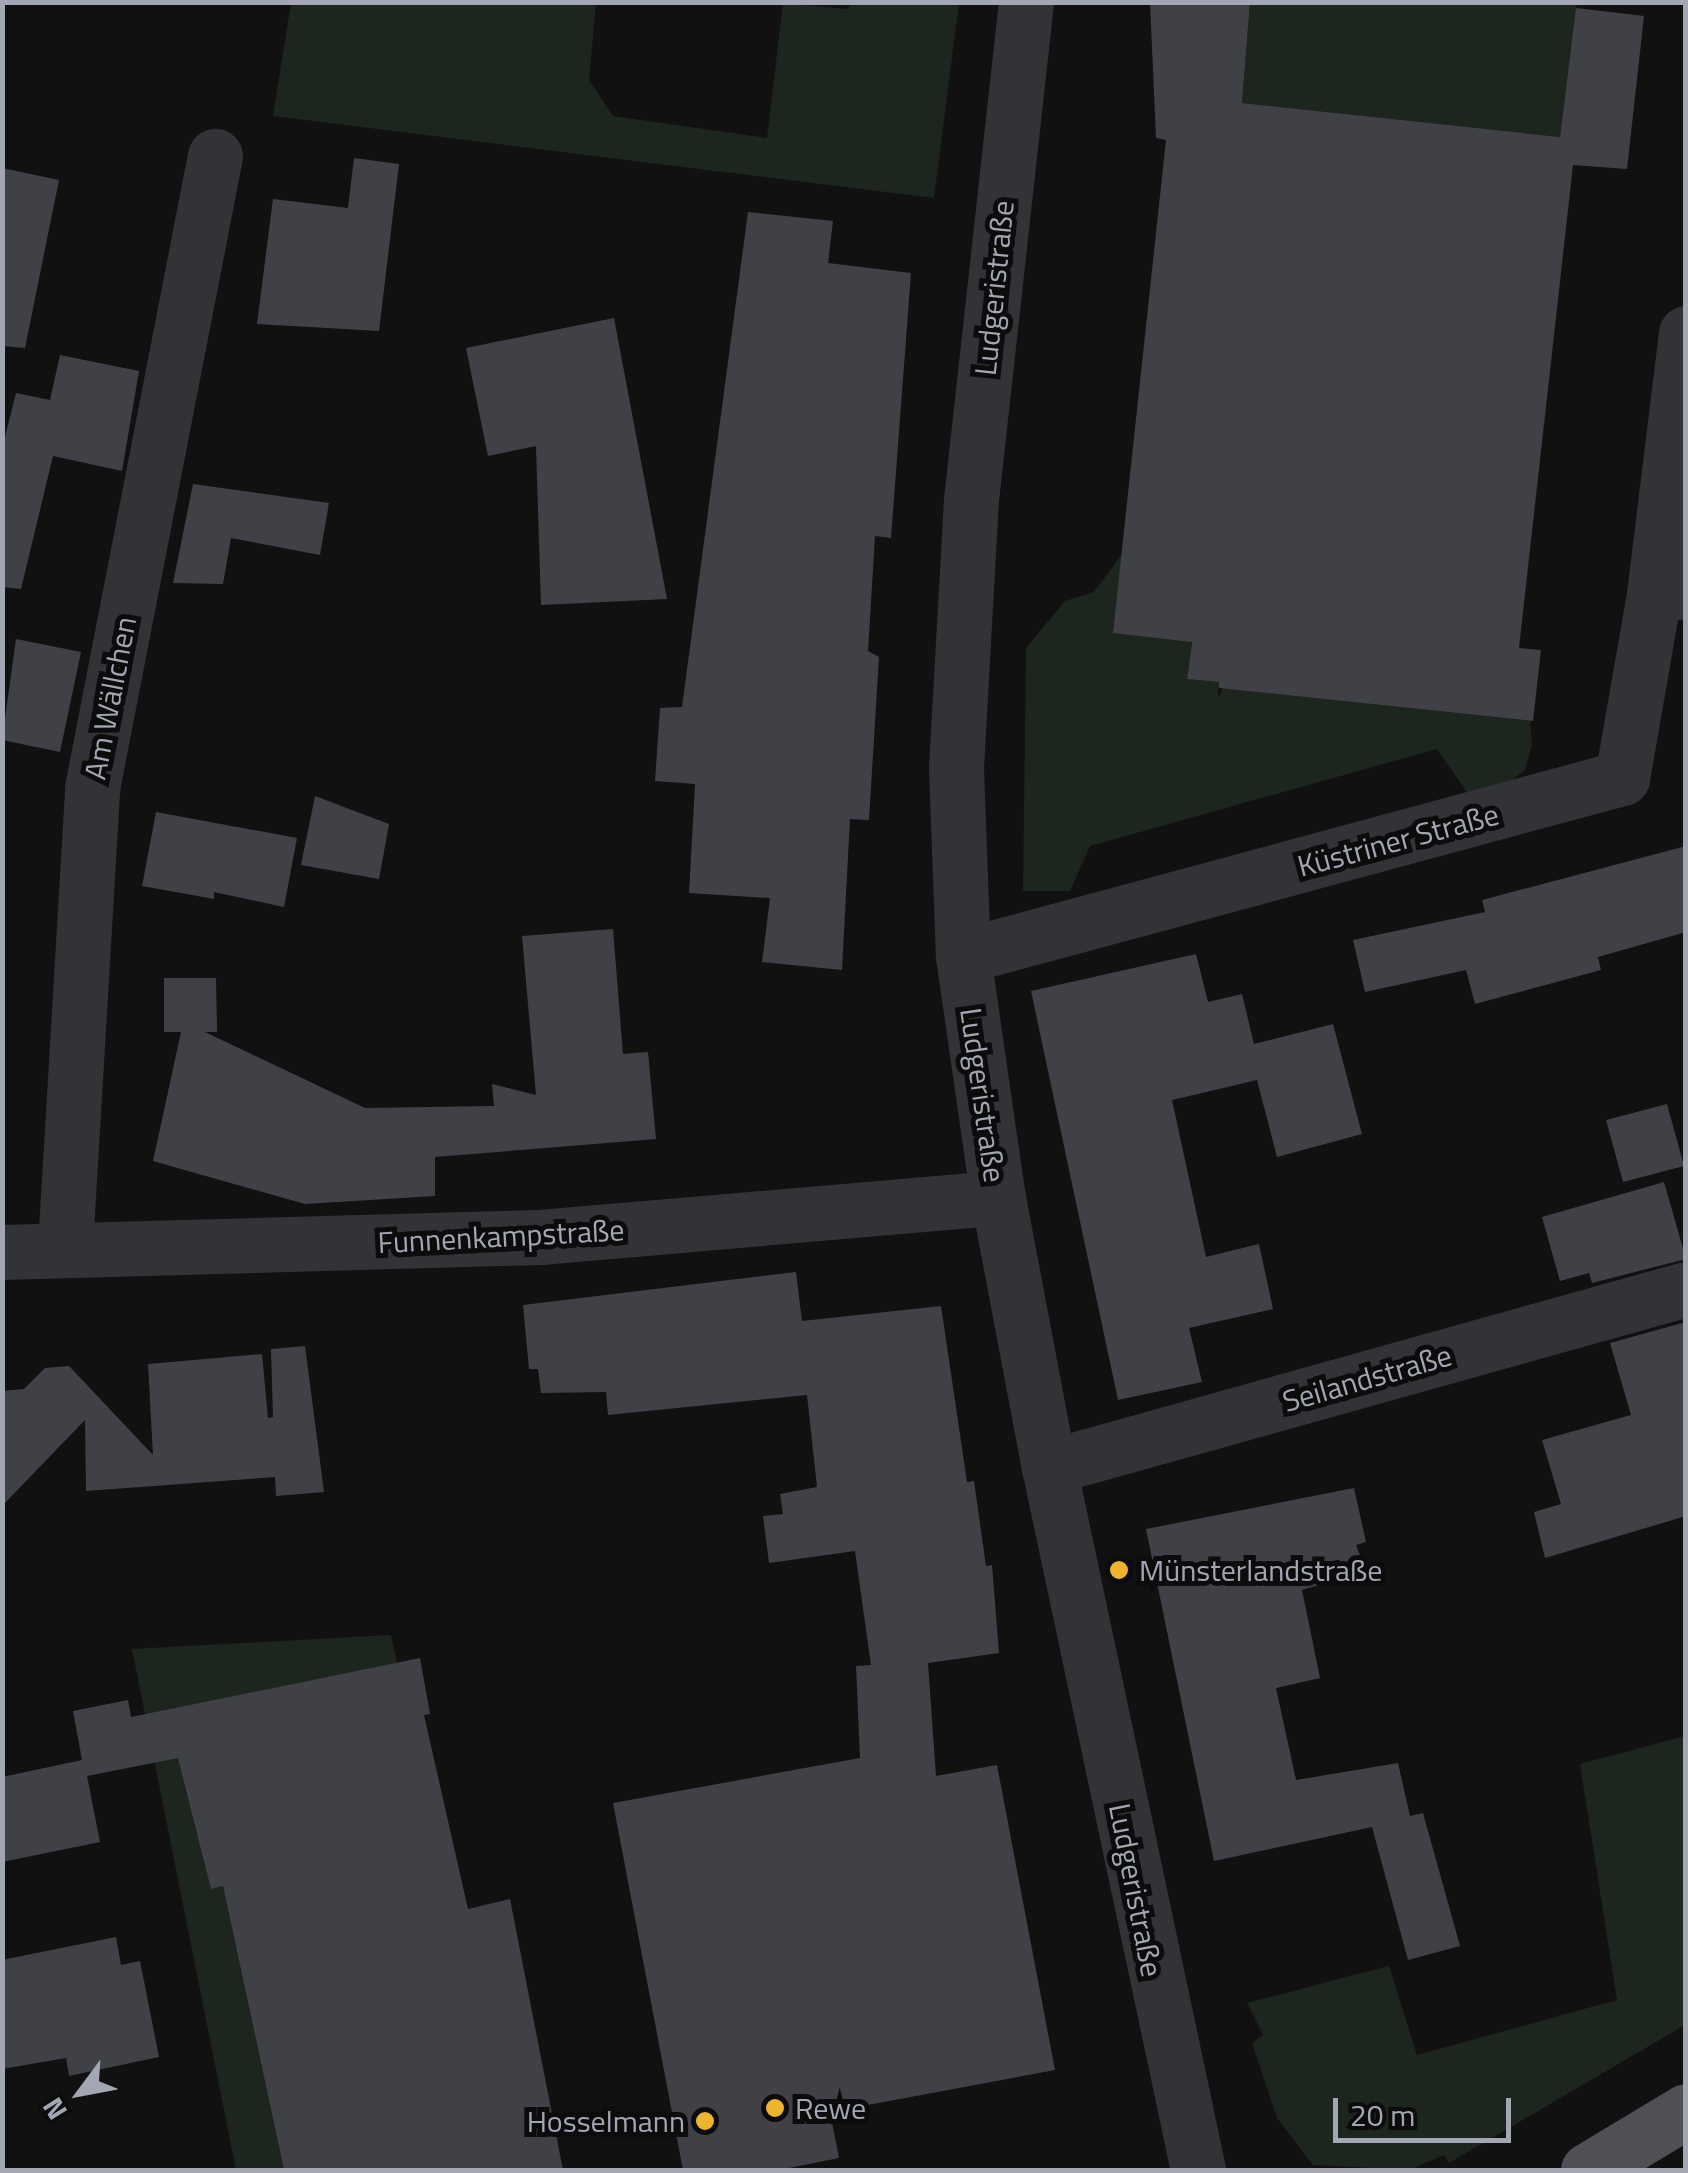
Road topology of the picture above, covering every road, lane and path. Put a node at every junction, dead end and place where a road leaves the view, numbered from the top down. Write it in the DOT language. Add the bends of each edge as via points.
graph roads {
  1 [pos="1026,2"];
  2 [pos="215,156"];
  3 [pos="1686,333"];
  4 [pos="1670,593"];
  5 [pos="962,956"];
  6 [pos="998,1198"];
  7 [pos="66,1246"];
  8 [pos="2,1252"];
  9 [pos="1686,1289"];
  10 [pos="1049,1467"];
  11 [pos="1686,2110"];
  12 [pos="1198,2170"];
  13 [pos="1588,2170"];
  1 -- 5 [label="street, Ludgeristraße" via="970,500 956,768"];
  2 -- 7 [label="street, Am Wällchen" via="92,788"];
  3 -- 4 [label="street"];
  4 -- 5 [label="street, Küstriner Straße" via="1622,778"];
  5 -- 6 [label="street, Ludgeristraße"];
  6 -- 7 [label="street, Funnenkampstraße" via="540,1237"];
  6 -- 10 [label="street, Ludgeristraße"];
  7 -- 8 [label="street, Funnenkampstraße"];
  9 -- 10 [label="street, Seilandstraße"];
  10 -- 12 [label="street, Ludgeristraße"];
  11 -- 13 [label="main road"];
}
